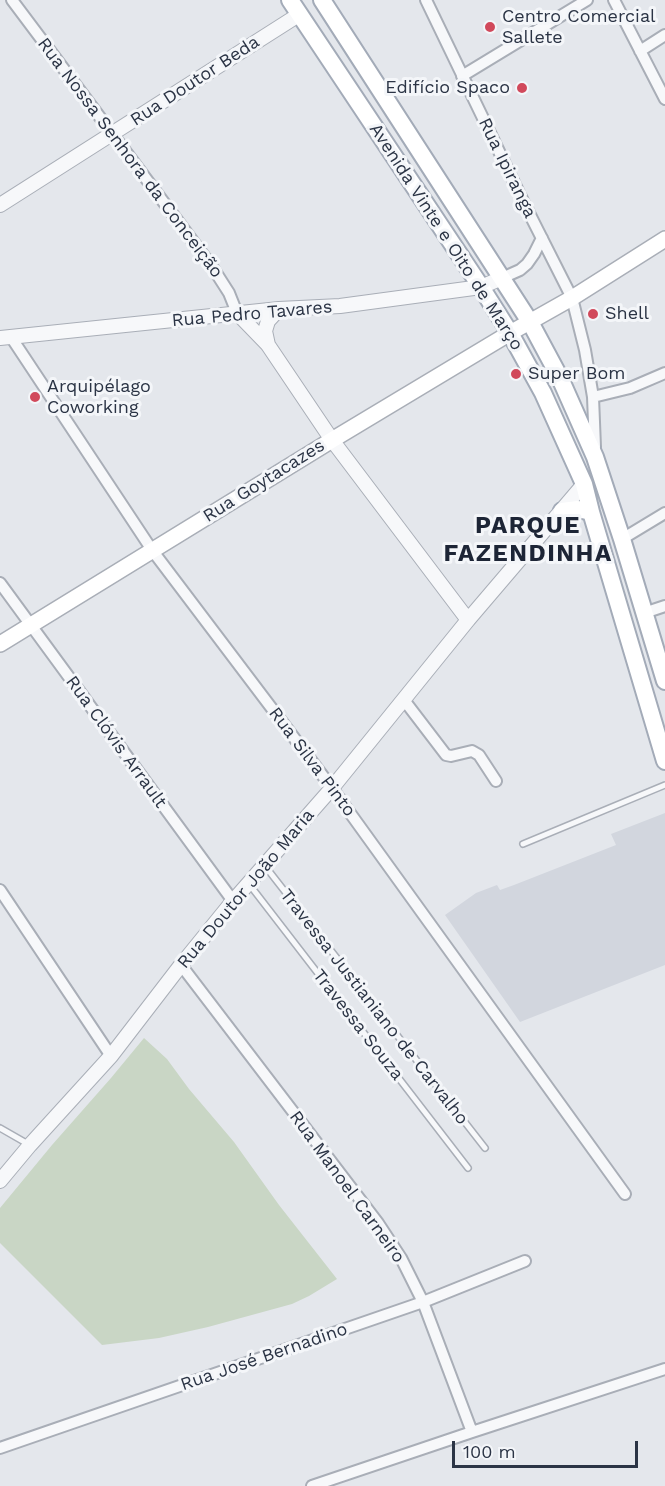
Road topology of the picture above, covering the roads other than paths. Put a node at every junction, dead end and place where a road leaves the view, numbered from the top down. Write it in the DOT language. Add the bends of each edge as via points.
graph roads {
  1 [pos="12,0"];
  2 [pos="322,0"];
  3 [pos="426,0"];
  4 [pos="587,0"];
  5 [pos="614,0"];
  6 [pos="295,7"];
  7 [pos="665,35"];
  8 [pos="640,51"];
  9 [pos="462,76"];
  10 [pos="665,99"];
  11 [pos="113,134"];
  12 [pos="0,206"];
  13 [pos="542,238"];
  14 [pos="665,239"];
  15 [pos="502,278"];
  16 [pos="481,287"];
  17 [pos="572,298"];
  18 [pos="279,309"];
  19 [pos="237,314"];
  20 [pos="530,322"];
  21 [pos="510,333"];
  22 [pos="4,335"];
  23 [pos="268,345"];
  24 [pos="665,373"];
  25 [pos="593,397"];
  26 [pos="332,440"];
  27 [pos="595,457"];
  28 [pos="584,484"];
  29 [pos="562,511"];
  30 [pos="591,512"];
  31 [pos="665,513"];
  32 [pos="622,539"];
  33 [pos="152,550"];
  34 [pos="0,583"];
  35 [pos="665,606"];
  36 [pos="644,613"];
  37 [pos="468,620"];
  38 [pos="30,625"];
  39 [pos="0,644"];
  40 [pos="665,681"];
  41 [pos="404,700"];
  42 [pos="665,761"];
  43 [pos="496,782"];
  44 [pos="665,786"];
  45 [pos="332,788"];
  46 [pos="523,844"];
  47 [pos="264,865"];
  48 [pos="248,883"];
  49 [pos="0,890"];
  50 [pos="233,901"];
  51 [pos="181,965"];
  52 [pos="111,1056"];
  53 [pos="0,1128"];
  54 [pos="30,1145"];
  55 [pos="485,1149"];
  56 [pos="468,1168"];
  57 [pos="0,1181"];
  58 [pos="625,1194"];
  59 [pos="525,1261"];
  60 [pos="423,1302"];
  61 [pos="665,1369"];
  62 [pos="472,1432"];
  63 [pos="0,1448"];
  64 [pos="312,1486"];
  1 -- 11 [label="street, Rua Nossa Senhora da Conceição"];
  2 -- 15 [label="main road, Avenida Vinte e Oito de Março"];
  3 -- 9 [label="street, Rua Ipiranga"];
  4 -- 9 [label="street"];
  5 -- 8 [label="street"];
  6 -- 11 [label="street, Rua Doutor Beda"];
  6 -- 16 [label="main road, Avenida Vinte e Oito de Março"];
  7 -- 8 [label="street"];
  8 -- 10 [label="street"];
  9 -- 13 [label="street, Rua Ipiranga"];
  11 -- 12 [label="street, Rua Doutor Beda"];
  11 -- 19 [label="street, Rua Nossa Senhora da Conceição" via="213,268"];
  13 -- 15 [label="street, Rua Ipiranga" via="527,264"];
  13 -- 17 [label="street, Rua Ipiranga"];
  14 -- 17 [label="main road, Rua Goytacazes"];
  15 -- 16 [label="street, Rua Pedro Tavares"];
  15 -- 20 [label="main road, Avenida Vinte e Oito de Março"];
  16 -- 18 [label="street, Rua Pedro Tavares" via="340,306"];
  16 -- 21 [label="main road, Avenida Vinte e Oito de Março"];
  17 -- 20 [label="main road, Rua Goytacazes"];
  17 -- 25 [label="street, Rua Ipiranga"];
  18 -- 19 [label="street, Rua Pedro Tavares"];
  18 -- 23 [label="street" via="268,321"];
  19 -- 22 [label="street, Rua Pedro Tavares"];
  19 -- 23 [label="street, Rua Nossa Senhora da Conceição"];
  20 -- 21 [label="main road, Rua Goytacazes"];
  20 -- 27 [label="main road, Avenida Vinte e Oito de Março"];
  21 -- 26 [label="main road, Rua Goytacazes"];
  21 -- 28 [label="main road, Avenida Vinte e Oito de Março" via="543,393"];
  22 -- 33 [label="street, Rua Silva Pinto"];
  23 -- 26 [label="street, Rua Nossa Senhora da Conceição"];
  24 -- 25 [label="street" via="630,388"];
  25 -- 27 [label="street, Rua Ipiranga"];
  26 -- 33 [label="main road, Rua Goytacazes"];
  26 -- 37 [label="street, Rua Nossa Senhora da Conceição"];
  27 -- 28 [label="main road" via="591,476"];
  27 -- 32 [label="main road, Avenida Vinte e Oito de Março"];
  28 -- 29 [label="street, Rua Doutor João Maria"];
  28 -- 30 [label="main road, Avenida Vinte e Oito de Março"];
  29 -- 30 [label="main road"];
  29 -- 37 [label="street, Rua Doutor João Maria"];
  30 -- 42 [label="main road, Avenida Vinte e Oito de Março"];
  31 -- 32 [label="street"];
  32 -- 36 [label="main road, Avenida Vinte e Oito de Março"];
  33 -- 38 [label="main road, Rua Goytacazes"];
  33 -- 45 [label="street, Rua Silva Pinto"];
  34 -- 38 [label="street, Rua Clóvis Arrault"];
  35 -- 36 [label="street"];
  36 -- 40 [label="main road, Avenida Vinte e Oito de Março"];
  37 -- 41 [label="street, Rua Doutor João Maria"];
  38 -- 39 [label="main road, Rua Goytacazes"];
  38 -- 50 [label="street, Rua Clóvis Arrault"];
  41 -- 43 [label="street" via="446,755 472,751 479,754"];
  41 -- 45 [label="street, Rua Doutor João Maria"];
  44 -- 46 [label="lane"];
  45 -- 47 [label="street, Rua Doutor João Maria"];
  45 -- 58 [label="street, Rua Silva Pinto"];
  47 -- 48 [label="street, Rua Doutor João Maria"];
  47 -- 55 [label="lane, Travessa Justianiano de Carvalho"];
  48 -- 50 [label="street, Rua Doutor João Maria"];
  48 -- 56 [label="lane, Travessa Souza"];
  49 -- 52 [label="street"];
  50 -- 51 [label="street, Rua Doutor João Maria"];
  51 -- 52 [label="street, Rua Doutor João Maria"];
  51 -- 60 [label="street, Rua Manoel Carneiro" via="378,1223"];
  52 -- 54 [label="street, Rua Doutor João Maria"];
  53 -- 54 [label="lane"];
  54 -- 57 [label="street, Rua Doutor João Maria"];
  59 -- 60 [label="street, Rua José Bernadino"];
  60 -- 62 [label="street, Rua Manoel Carneiro"];
  60 -- 63 [label="street, Rua José Bernadino"];
  61 -- 62 [label="street"];
  62 -- 64 [label="street"];
}
